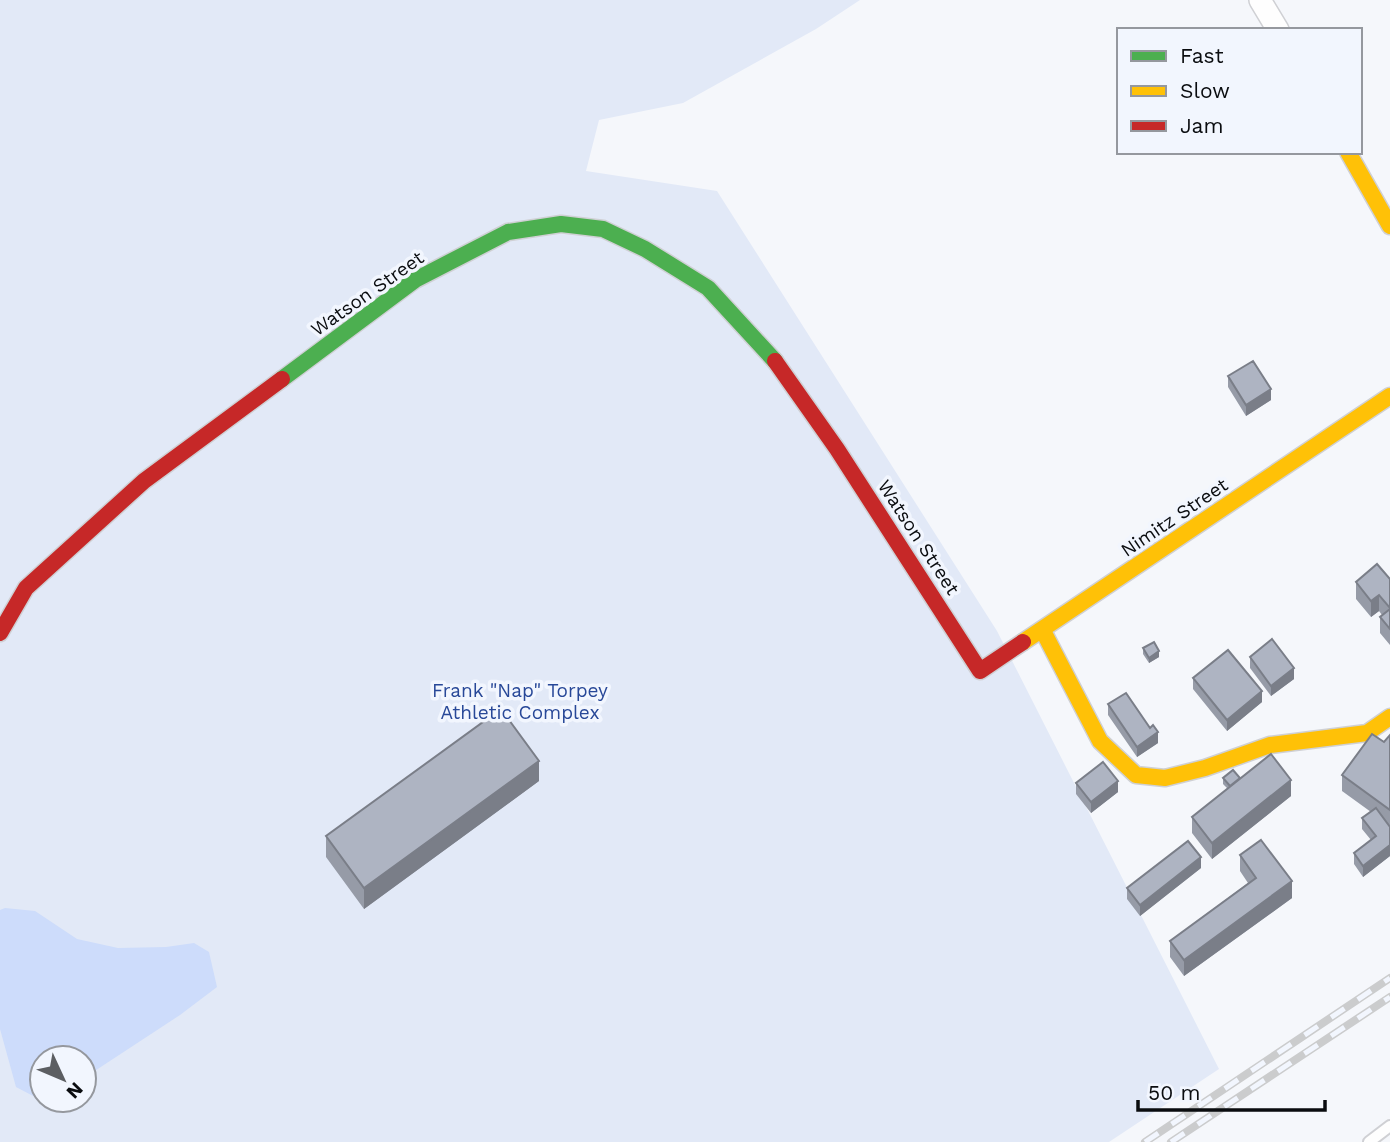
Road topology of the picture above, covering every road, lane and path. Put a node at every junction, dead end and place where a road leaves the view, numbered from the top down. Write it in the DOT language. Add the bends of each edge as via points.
graph roads {
  1 [pos="1260,0"];
  2 [pos="1277,28"];
  3 [pos="1349,154"];
  4 [pos="1390,226"];
  5 [pos="1390,396"];
  6 [pos="1043,631"];
  7 [pos="0,633"];
  8 [pos="980,671"];
  9 [pos="1390,717"];
  10 [pos="1390,1126"];
  11 [pos="1369,1142"];
  1 -- 2 [label="street"];
  3 -- 4 [label="street"];
  5 -- 6 [label="street, Nimitz Street"];
  6 -- 8 [label="street, Nimitz Street"];
  6 -- 9 [label="street" via="1100,741 1136,775 1165,778 1270,745 1367,733"];
  7 -- 8 [label="street, Watson Street" via="26,588 144,481 415,280 508,232 561,224 603,229 708,288 781,368"];
  10 -- 11 [label="lane"];
}
